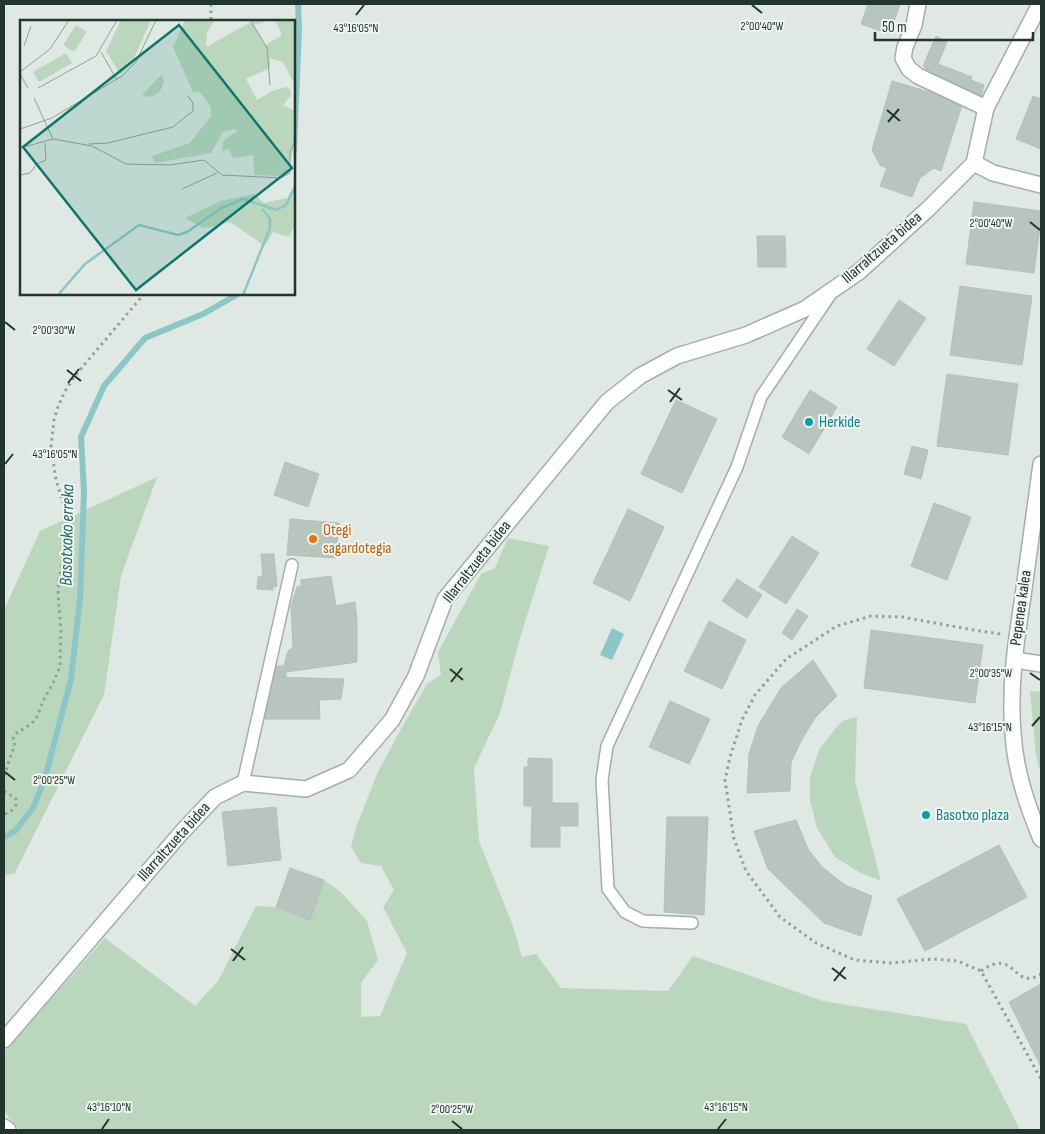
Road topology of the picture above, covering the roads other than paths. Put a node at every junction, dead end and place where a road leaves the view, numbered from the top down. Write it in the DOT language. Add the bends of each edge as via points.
graph roads {
  1 [pos="918,4"];
  2 [pos="1040,4"];
  3 [pos="986,108"];
  4 [pos="974,163"];
  5 [pos="1041,185"];
  6 [pos="834,289"];
  7 [pos="1041,464"];
  8 [pos="292,565"];
  9 [pos="1015,660"];
  10 [pos="1041,664"];
  11 [pos="244,783"];
  12 [pos="1041,839"];
  13 [pos="692,923"];
  14 [pos="4,1040"];
  15 [pos="4,1127"];
  16 [pos="8,1130"];
  1 -- 3 [label="street" via="903,58 908,69"];
  2 -- 3 [label="street"];
  3 -- 4 [label="street"];
  4 -- 5 [label="street" via="993,173"];
  4 -- 6 [label="street, Illarraltzueta bidea" via="860,271"];
  6 -- 11 [label="street, Illarraltzueta bidea" via="788,317 677,356 640,376 607,402 445,599 416,676 392,720 349,770 306,789"];
  6 -- 13 [label="lane" via="761,397 737,467 607,746 602,780 608,889 625,912 643,921"];
  7 -- 9 [label="street, Pepenea kalea"];
  8 -- 11 [label="lane"];
  9 -- 10 [label="street"];
  9 -- 12 [label="street, Pepenea kalea" via="1013,734 1018,771"];
  11 -- 14 [label="street, Illarraltzueta bidea" via="215,797 181,833"];
  15 -- 16 [label="street"];
}
